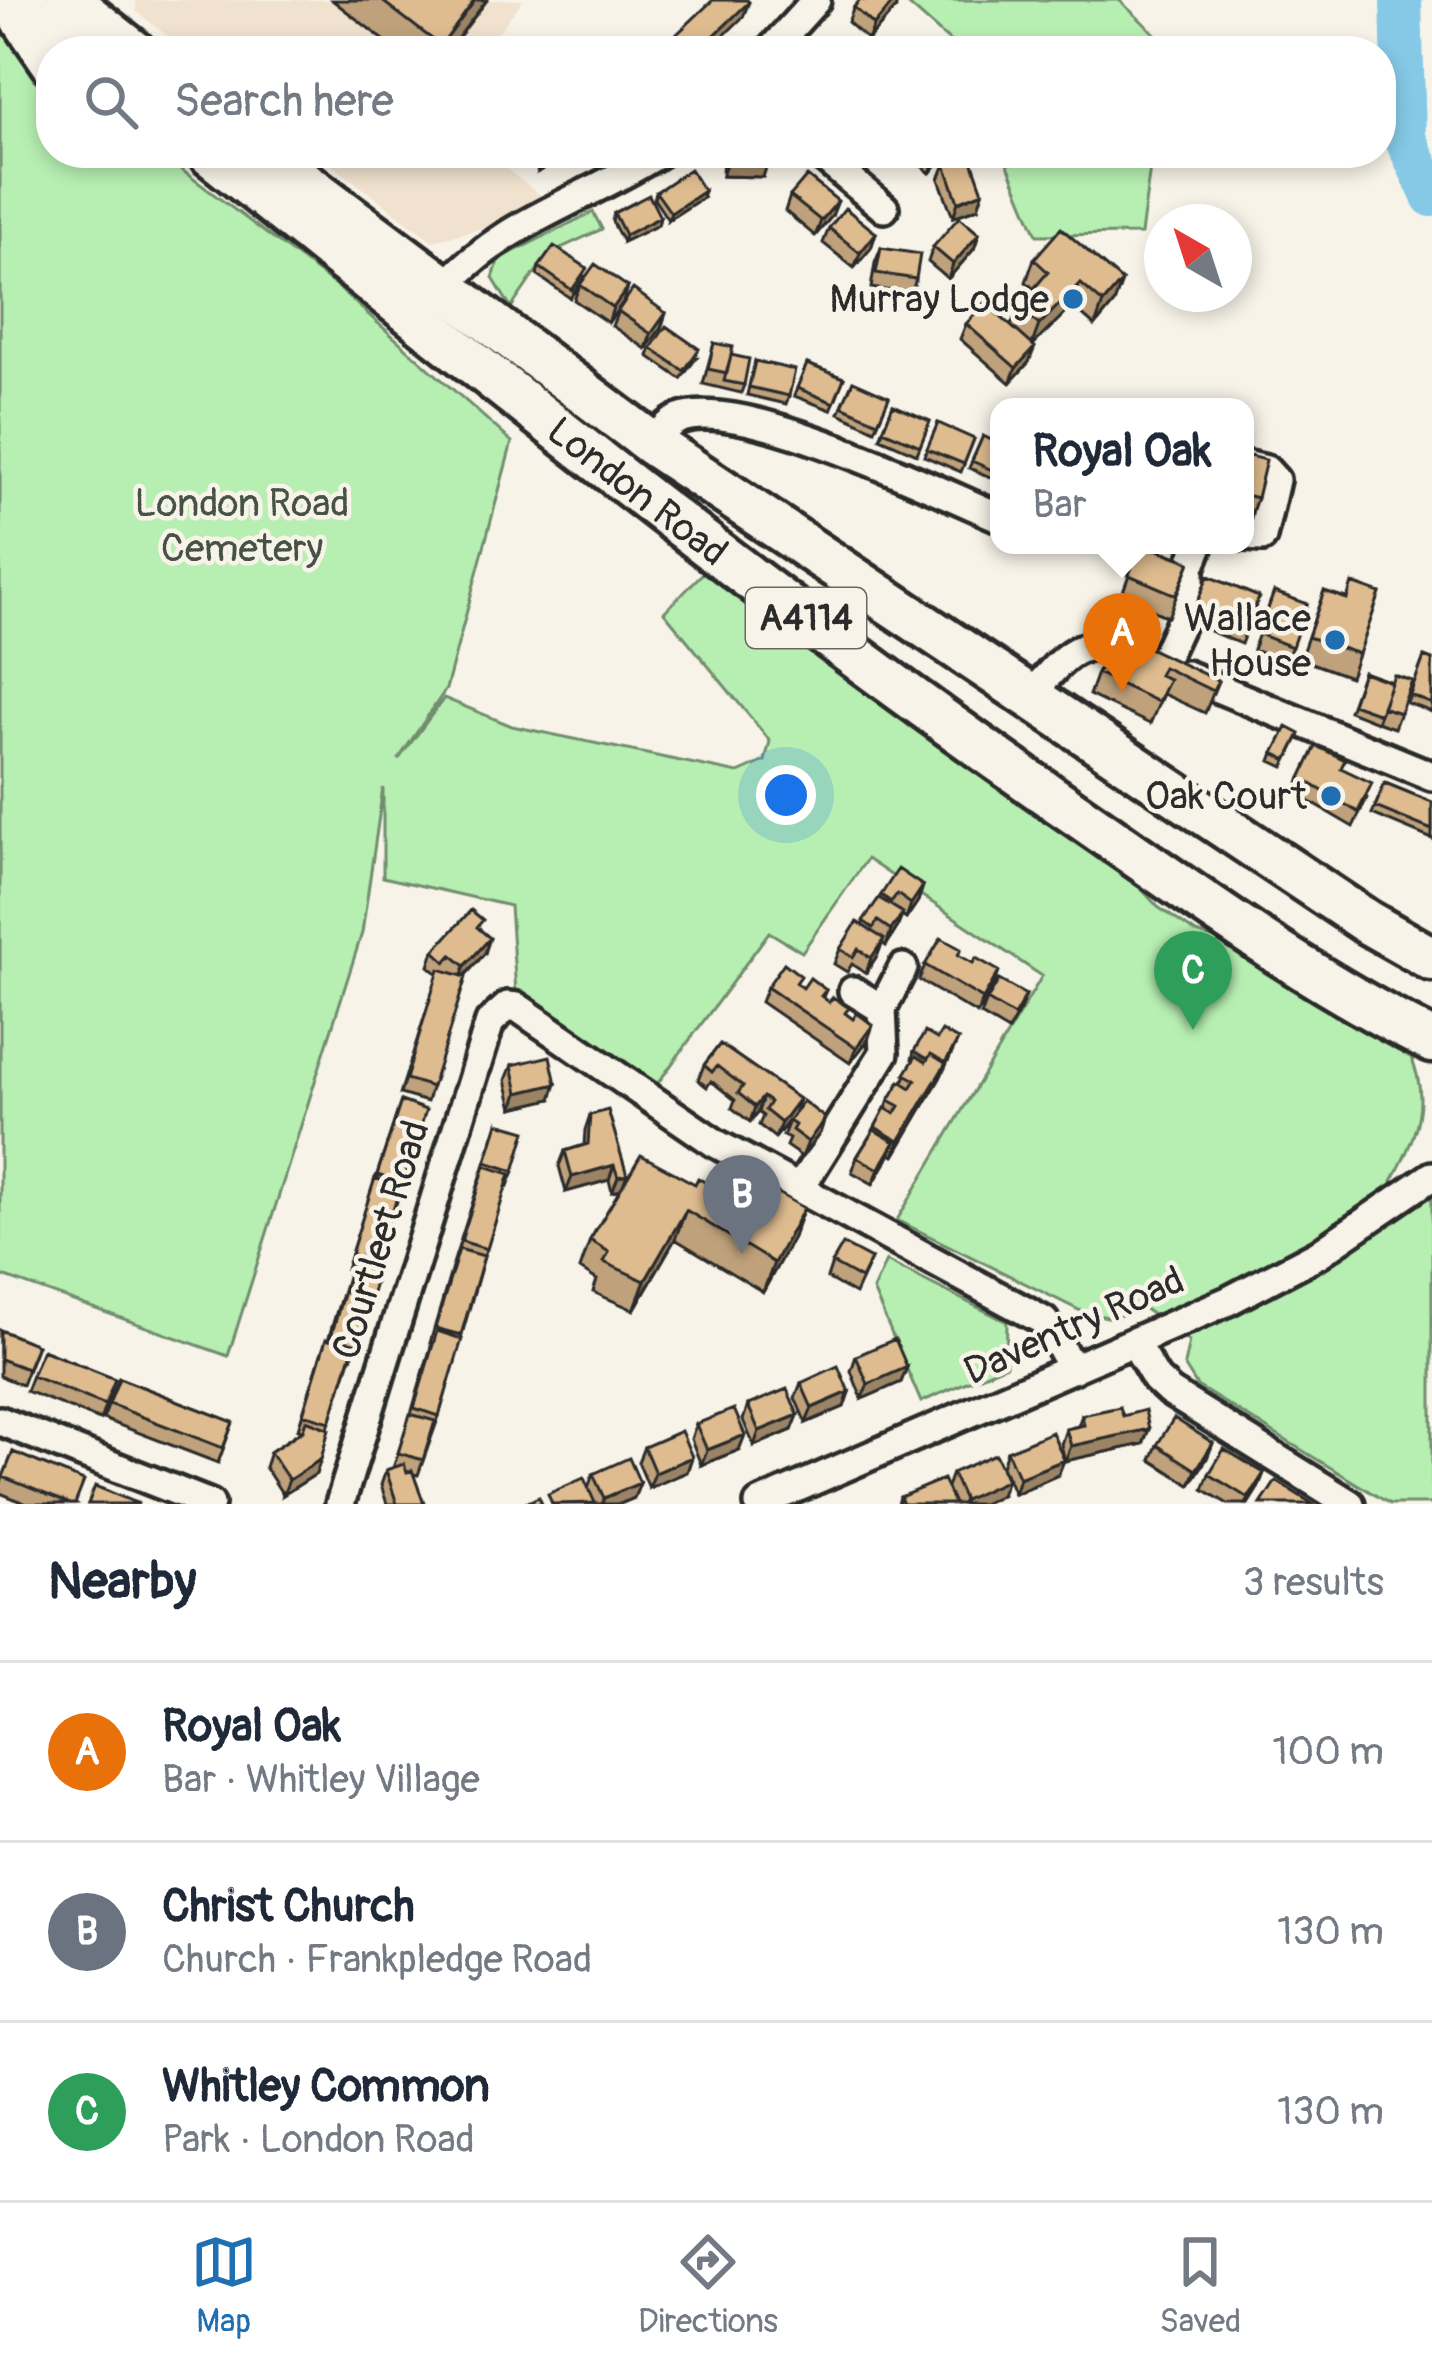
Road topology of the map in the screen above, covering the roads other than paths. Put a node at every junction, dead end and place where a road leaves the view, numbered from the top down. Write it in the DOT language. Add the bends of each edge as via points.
graph roads {
  1 [pos="1,0"];
  2 [pos="21,0"];
  3 [pos="816,0"];
  4 [pos="77,3"];
  5 [pos="64,36"];
  6 [pos="116,36"];
  7 [pos="784,36"];
  8 [pos="36,52"];
  9 [pos="224,168"];
  10 [pos="284,168"];
  11 [pos="635,168"];
  12 [pos="836,168"];
  13 [pos="884,208"];
  14 [pos="442,291"];
  15 [pos="651,443"];
  16 [pos="1254,467"];
  17 [pos="990,513"];
  18 [pos="1254,536"];
  19 [pos="1195,554"];
  20 [pos="1161,665"];
  21 [pos="1030,696"];
  22 [pos="1432,776"];
  23 [pos="1366,922"];
  24 [pos="1432,946"];
  25 [pos="1432,959"];
  26 [pos="903,968"];
  27 [pos="853,991"];
  28 [pos="882,1009"];
  29 [pos="1427,1041"];
  30 [pos="1432,1149"];
  31 [pos="1432,1176"];
  32 [pos="798,1191"];
  33 [pos="1405,1192"];
  34 [pos="1134,1342"];
  35 [pos="1073,1369"];
  36 [pos="0,1421"];
  37 [pos="210,1504"];
  38 [pos="340,1504"];
  39 [pos="759,1504"];
  40 [pos="1350,1504"];
  1 -- 8 [label="street"];
  2 -- 5 [label="highway"];
  3 -- 7 [label="street"];
  4 -- 6 [label="highway"];
  9 -- 29 [label="highway, London Road / A4114" via="1001,763 1249,933"];
  10 -- 14 [label="highway, London Road / A4114"];
  11 -- 14 [label="street" via="476,252"];
  12 -- 13 [label="street"];
  14 -- 15 [label="highway, London Road / A4114"];
  15 -- 17 [label="street" via="690,416 786,430"];
  15 -- 21 [label="highway, London Road / A4114"];
  16 -- 18 [label="street" via="1275,480 1262,536"];
  19 -- 20 [label="street" via="1190,602"];
  20 -- 21 [label="street" via="1086,644 1061,659"];
  20 -- 22 [label="street"];
  21 -- 23 [label="highway, London Road / A4114"];
  23 -- 24 [label="highway, London Road / A4114"];
  23 -- 25 [label="highway, London Road / A4114"];
  26 -- 28 [label="street"];
  27 -- 28 [label="street"];
  28 -- 32 [label="street" via="884,1053"];
  30 -- 33 [label="street, Daventry Road"];
  31 -- 33 [label="street, Daventry Road"];
  32 -- 35 [label="street" via="1044,1321"];
  32 -- 38 [label="street, Courtleet Road" via="508,1006 490,1022"];
  33 -- 34 [label="street, Daventry Road" via="1318,1254"];
  34 -- 35 [label="street, Daventry Road"];
  34 -- 40 [label="street" via="1170,1391"];
  35 -- 39 [label="street, Daventry Road"];
  36 -- 37 [label="street"];
}
